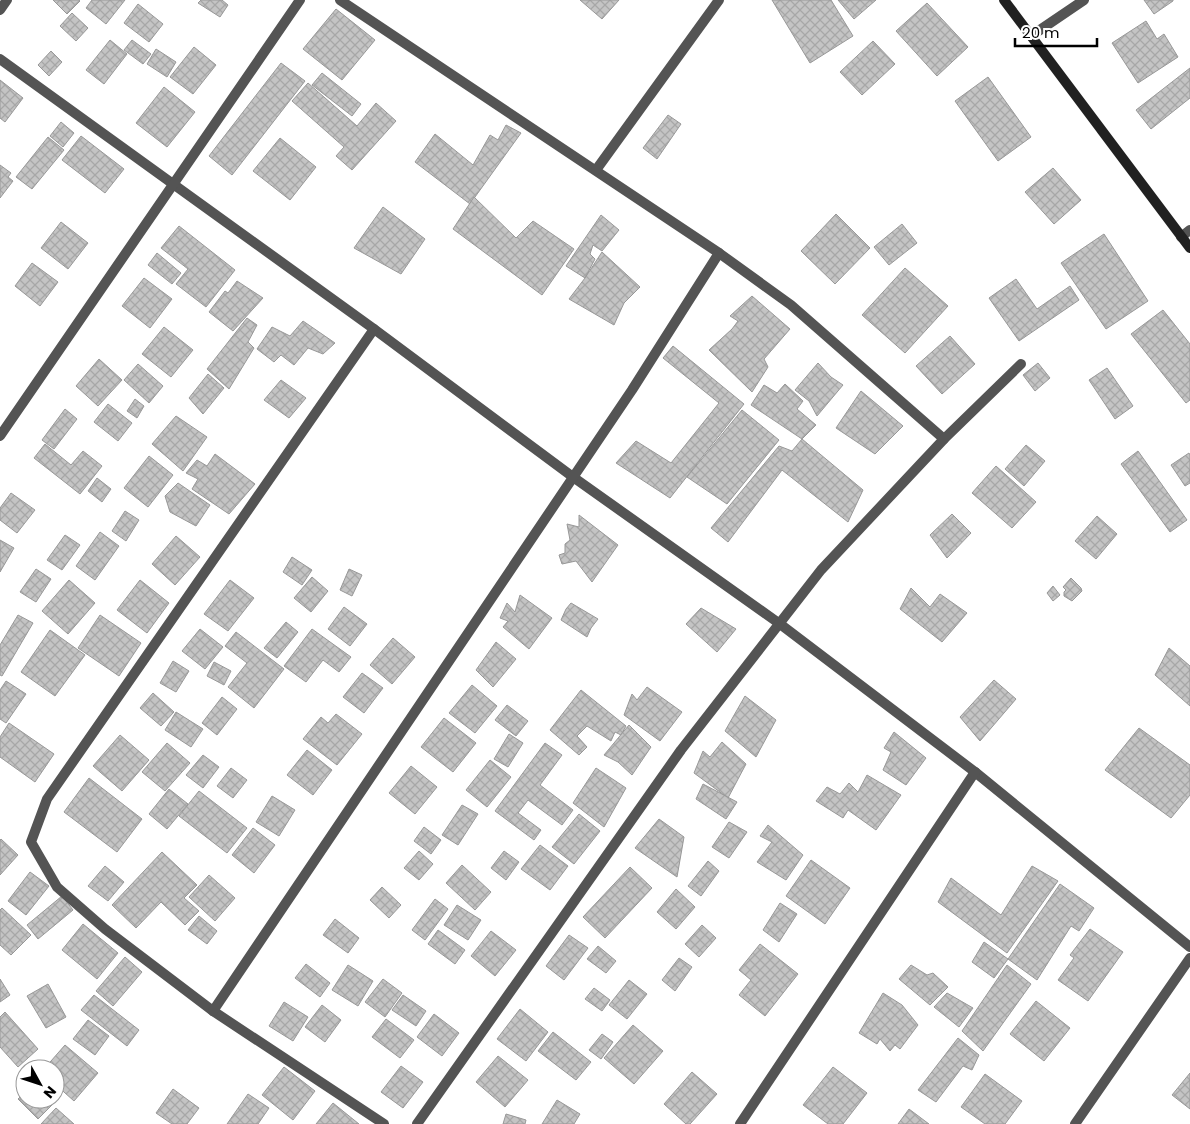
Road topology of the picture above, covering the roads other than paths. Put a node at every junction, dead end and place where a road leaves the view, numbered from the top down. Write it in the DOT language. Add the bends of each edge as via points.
graph roads {
  1 [pos="6,0"];
  2 [pos="300,0"];
  3 [pos="340,0"];
  4 [pos="719,0"];
  5 [pos="1004,0"];
  6 [pos="1084,0"];
  7 [pos="0,10"];
  8 [pos="1031,36"];
  9 [pos="0,59"];
  10 [pos="596,170"];
  11 [pos="174,184"];
  12 [pos="1190,230"];
  13 [pos="1182,237"];
  14 [pos="1190,248"];
  15 [pos="720,253"];
  16 [pos="374,329"];
  17 [pos="1021,364"];
  18 [pos="0,436"];
  19 [pos="944,439"];
  20 [pos="573,477"];
  21 [pos="780,624"];
  22 [pos="975,772"];
  23 [pos="1190,947"];
  24 [pos="1190,958"];
  25 [pos="213,1011"];
  26 [pos="384,1124"];
  27 [pos="417,1124"];
  28 [pos="740,1124"];
  29 [pos="1074,1124"];
  1 -- 7 [label="street"];
  2 -- 11 [label="street"];
  3 -- 10 [label="street"];
  4 -- 10 [label="street"];
  5 -- 8 [label="main road"];
  6 -- 8 [label="street"];
  8 -- 13 [label="main road"];
  9 -- 11 [label="street"];
  10 -- 15 [label="street"];
  11 -- 16 [label="street"];
  11 -- 18 [label="street"];
  12 -- 13 [label="street"];
  13 -- 14 [label="main road"];
  15 -- 19 [label="street" via="791,305"];
  15 -- 20 [label="street"];
  16 -- 20 [label="street"];
  16 -- 25 [label="street" via="47,799 31,842 57,887 105,929"];
  17 -- 19 [label="street"];
  19 -- 21 [label="street" via="821,570"];
  20 -- 21 [label="street"];
  20 -- 25 [label="street"];
  21 -- 22 [label="street"];
  21 -- 27 [label="street" via="681,750"];
  22 -- 23 [label="street"];
  22 -- 28 [label="street"];
  24 -- 29 [label="street"];
  25 -- 26 [label="street"];
}
